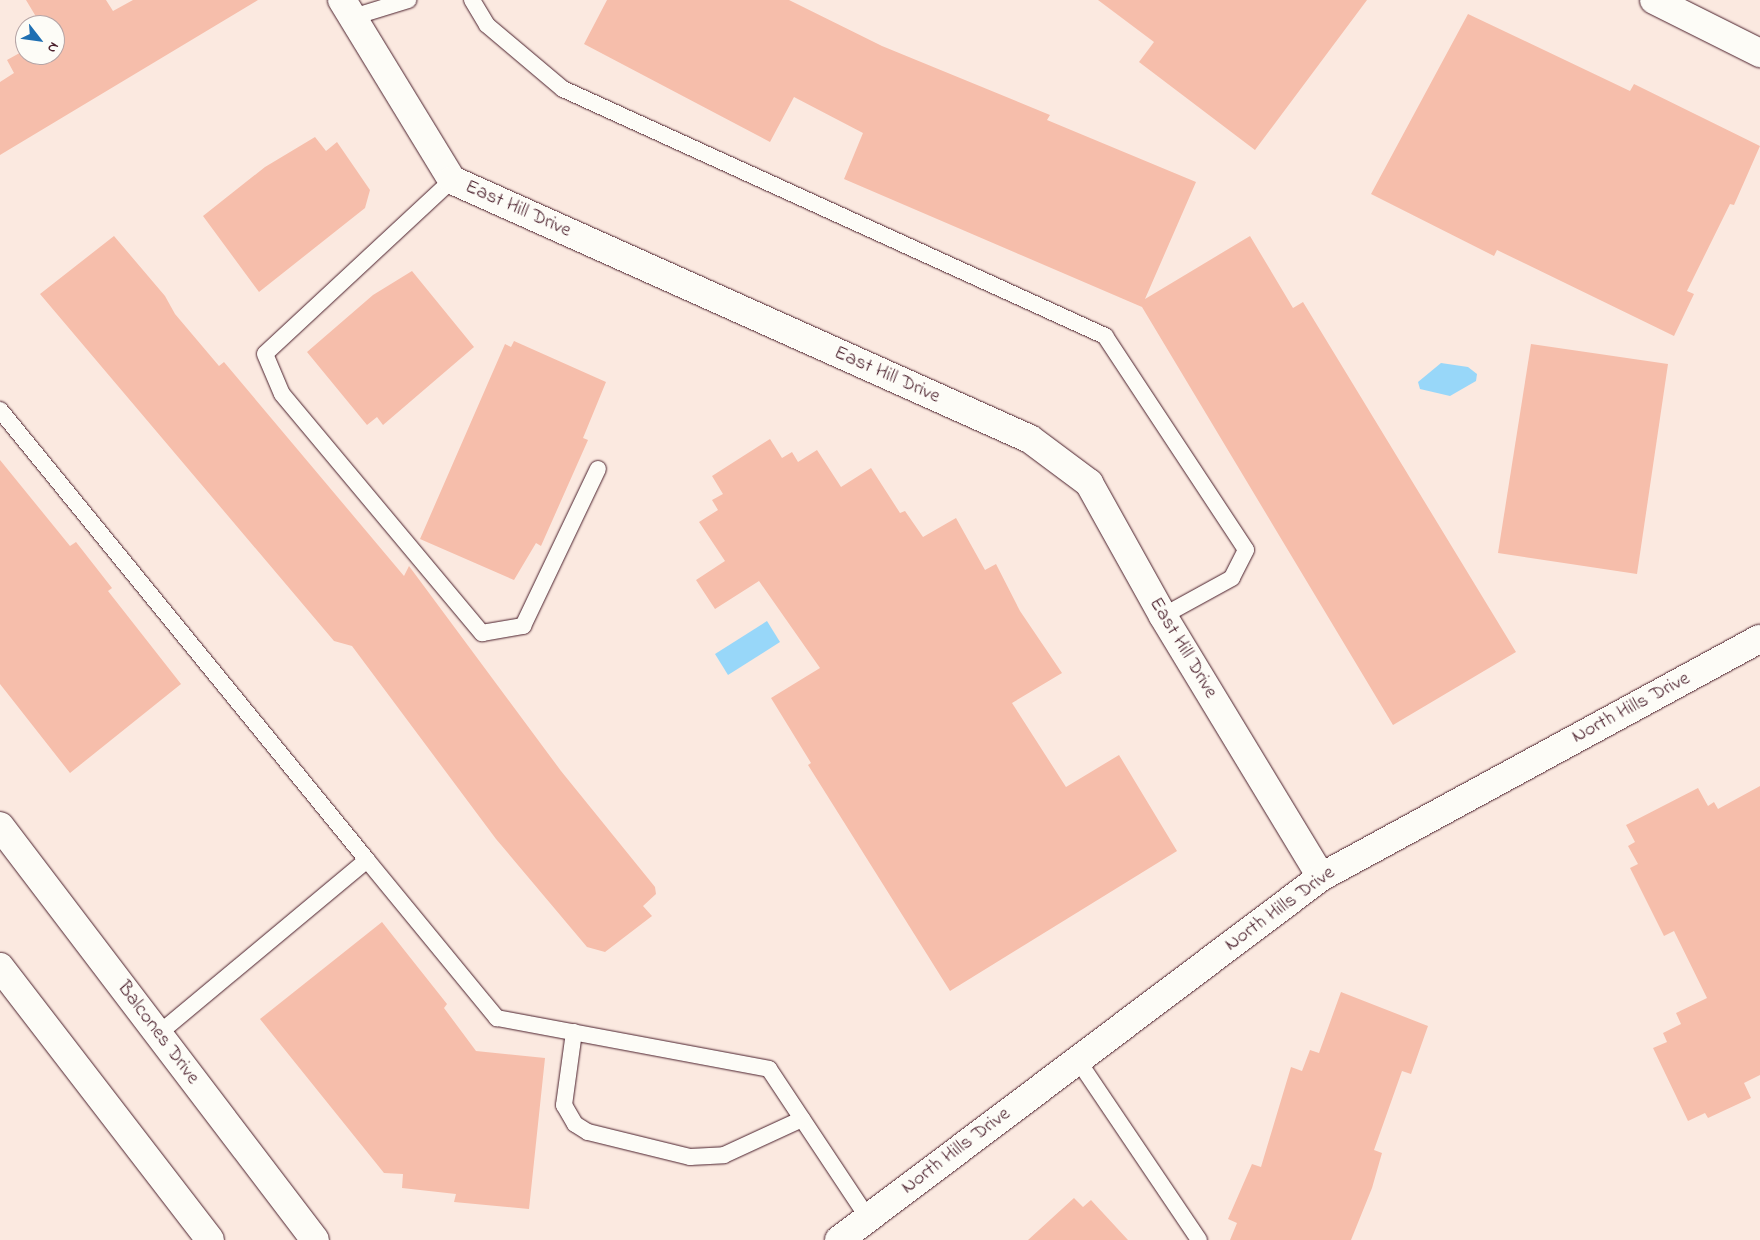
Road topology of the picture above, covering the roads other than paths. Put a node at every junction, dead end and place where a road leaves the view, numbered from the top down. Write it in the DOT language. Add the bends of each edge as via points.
graph roads {
  1 [pos="408,0"];
  2 [pos="472,0"];
  3 [pos="1654,0"];
  4 [pos="348,9"];
  5 [pos="1760,53"];
  6 [pos="452,180"];
  7 [pos="0,410"];
  8 [pos="598,469"];
  9 [pos="1163,616"];
  10 [pos="1760,639"];
  11 [pos="0,826"];
  12 [pos="367,860"];
  13 [pos="1321,877"];
  14 [pos="0,967"];
  15 [pos="574,1032"];
  16 [pos="158,1034"];
  17 [pos="1077,1059"];
  18 [pos="802,1118"];
  19 [pos="868,1218"];
  20 [pos="210,1240"];
  21 [pos="315,1240"];
  22 [pos="839,1240"];
  23 [pos="1199,1240"];
  1 -- 4 [label="lane"];
  2 -- 9 [label="lane" via="487,25 563,89 1105,336 1246,550 1232,578"];
  3 -- 5 [label="street"];
  4 -- 6 [label="street, East Hill Drive"];
  6 -- 8 [label="lane" via="265,354 282,394 482,633 523,626"];
  6 -- 9 [label="street, East Hill Drive" via="1030,439 1090,483"];
  7 -- 12 [label="lane"];
  9 -- 13 [label="street, East Hill Drive"];
  10 -- 13 [label="street, North Hills Drive"];
  11 -- 16 [label="street, Balcones Drive"];
  12 -- 15 [label="lane" via="497,1018"];
  12 -- 16 [label="lane"];
  13 -- 17 [label="street, North Hills Drive"];
  14 -- 20 [label="street"];
  15 -- 18 [label="lane" via="769,1069"];
  15 -- 18 [label="lane" via="564,1105 575,1124 588,1132 690,1156 724,1156"];
  16 -- 21 [label="street, Balcones Drive"];
  17 -- 19 [label="street, North Hills Drive"];
  17 -- 23 [label="lane"];
  18 -- 19 [label="lane"];
  19 -- 22 [label="street, North Hills Drive"];
}
